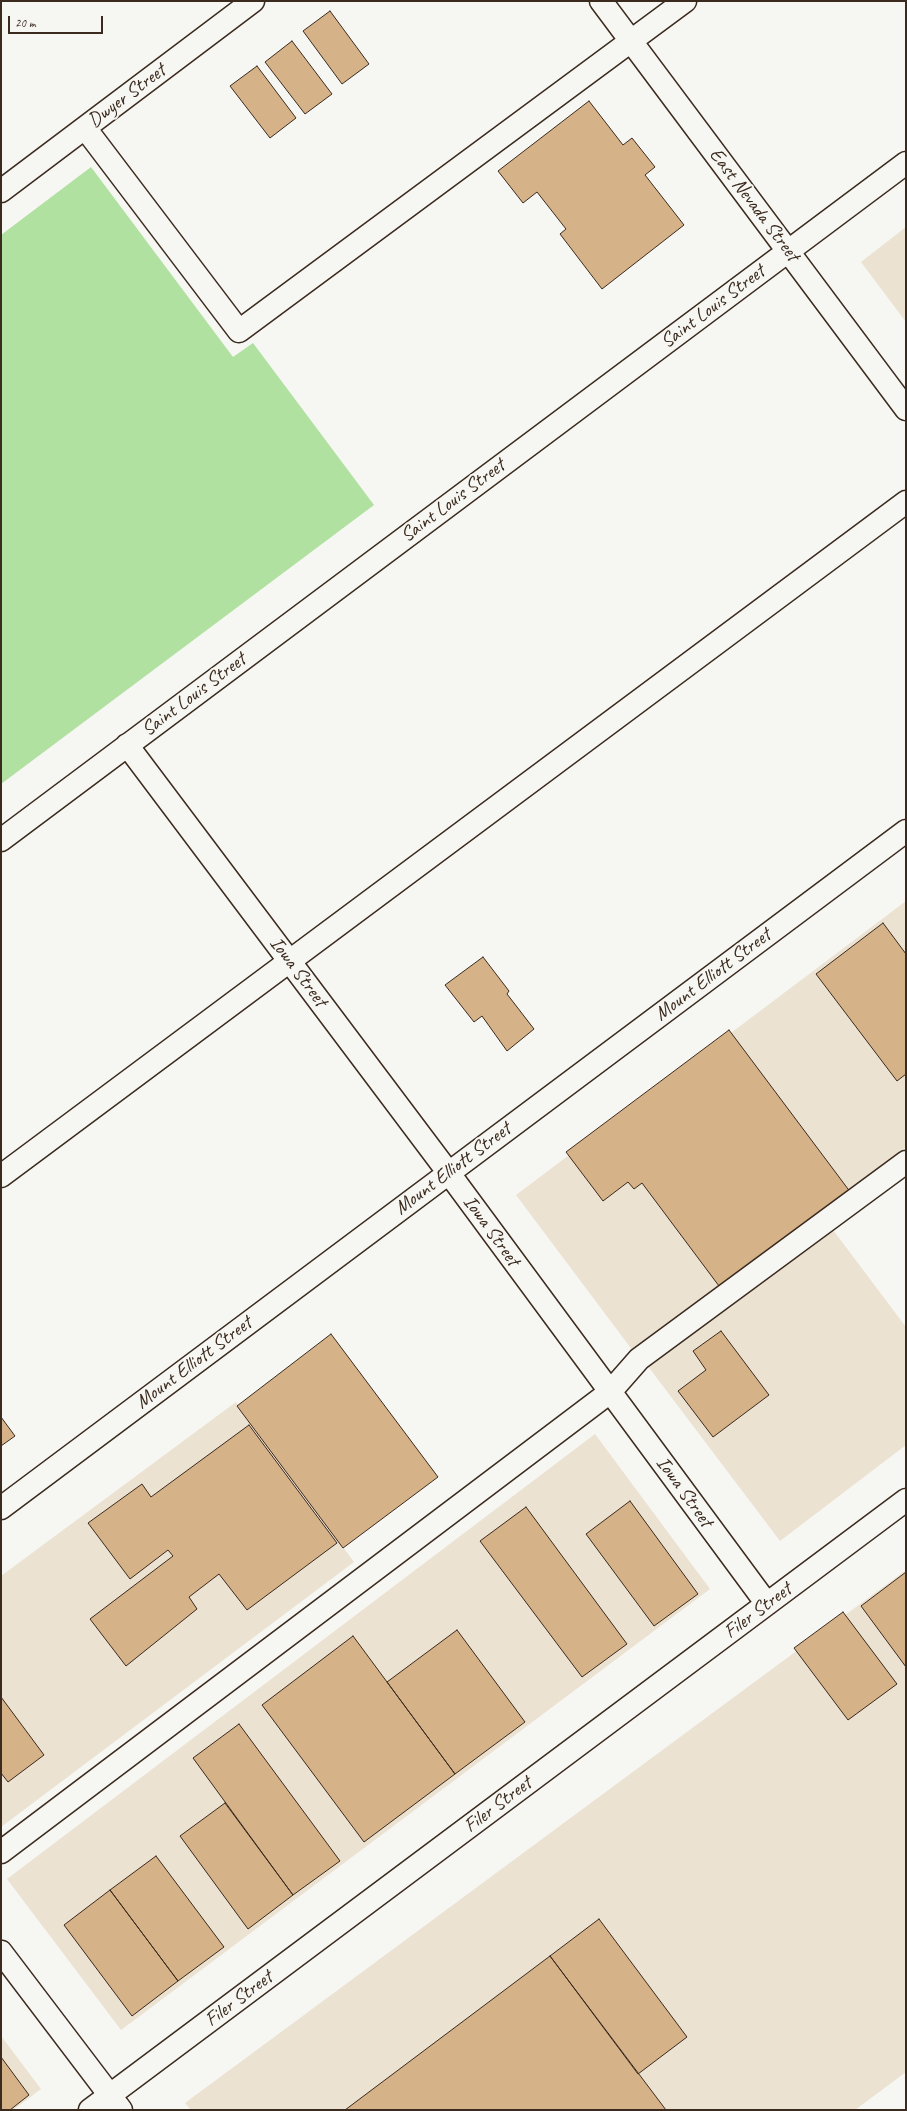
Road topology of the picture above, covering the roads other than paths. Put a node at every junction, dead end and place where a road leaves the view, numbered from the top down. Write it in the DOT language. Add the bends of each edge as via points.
graph roads {
  1 [pos="253,1"];
  2 [pos="601,1"];
  3 [pos="685,1"];
  4 [pos="630,40"];
  5 [pos="84,128"];
  6 [pos="906,163"];
  7 [pos="1,191"];
  8 [pos="788,251"];
  9 [pos="906,409"];
  10 [pos="906,502"];
  11 [pos="127,745"];
  12 [pos="906,831"];
  13 [pos="1,840"];
  14 [pos="290,962"];
  15 [pos="906,1162"];
  16 [pos="448,1172"];
  17 [pos="1,1176"];
  18 [pos="610,1392"];
  19 [pos="906,1500"];
  20 [pos="1,1508"];
  21 [pos="767,1604"];
  22 [pos="1,1852"];
  23 [pos="1,1952"];
  24 [pos="116,2103"];
  25 [pos="90,2110"];
  1 -- 5 [label="street, Dwyer Street"];
  2 -- 4 [label="street, East Nevada Street"];
  3 -- 4 [label="street"];
  4 -- 5 [label="street" via="239,331"];
  4 -- 8 [label="street, East Nevada Street"];
  5 -- 7 [label="street, Dwyer Street"];
  6 -- 8 [label="street, Saint Louis Street"];
  8 -- 9 [label="street, East Nevada Street"];
  8 -- 11 [label="street, Saint Louis Street"];
  10 -- 14 [label="street"];
  11 -- 13 [label="street, Saint Louis Street"];
  11 -- 14 [label="street, Iowa Street"];
  12 -- 16 [label="street, Mount Elliott Street"];
  14 -- 16 [label="street, Iowa Street"];
  14 -- 17 [label="street"];
  15 -- 18 [label="street" via="639,1359"];
  16 -- 18 [label="street, Iowa Street"];
  16 -- 20 [label="street, Mount Elliott Street"];
  18 -- 21 [label="street, Iowa Street"];
  18 -- 22 [label="street"];
  19 -- 21 [label="street, Filer Street"];
  21 -- 24 [label="street, Filer Street"];
  23 -- 24 [label="street"];
  24 -- 25 [label="street, Filer Street"];
}
